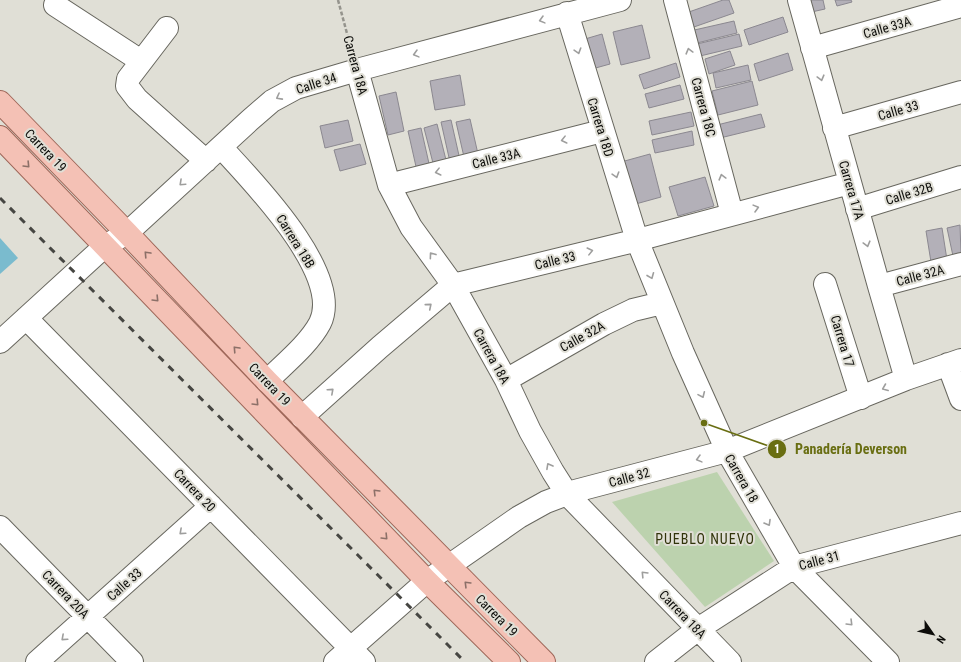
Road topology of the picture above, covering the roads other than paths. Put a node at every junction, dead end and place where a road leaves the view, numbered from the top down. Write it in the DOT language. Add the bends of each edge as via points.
graph roads {
  1 [pos="620,0"];
  2 [pos="676,0"];
  3 [pos="799,0"];
  4 [pos="55,5"];
  5 [pos="961,6"];
  6 [pos="567,13"];
  7 [pos="167,28"];
  8 [pos="812,48"];
  9 [pos="141,61"];
  10 [pos="357,70"];
  11 [pos="961,92"];
  12 [pos="0,102"];
  13 [pos="834,128"];
  14 [pos="602,130"];
  15 [pos="0,137"];
  16 [pos="213,154"];
  17 [pos="961,177"];
  18 [pos="850,183"];
  19 [pos="389,184"];
  20 [pos="857,209"];
  21 [pos="732,214"];
  22 [pos="127,233"];
  23 [pos="637,240"];
  24 [pos="106,246"];
  25 [pos="961,264"];
  26 [pos="825,284"];
  27 [pos="453,285"];
  28 [pos="878,286"];
  29 [pos="662,303"];
  30 [pos="26,318"];
  31 [pos="0,342"];
  32 [pos="954,362"];
  33 [pos="906,379"];
  34 [pos="506,380"];
  35 [pos="267,381"];
  36 [pos="861,398"];
  37 [pos="961,399"];
  38 [pos="302,417"];
  39 [pos="726,451"];
  40 [pos="567,494"];
  41 [pos="211,506"];
  42 [pos="961,523"];
  43 [pos="0,526"];
  44 [pos="449,566"];
  45 [pos="794,567"];
  46 [pos="427,580"];
  47 [pos="88,616"];
  48 [pos="698,629"];
  49 [pos="350,657"];
  50 [pos="37,662"];
  51 [pos="132,662"];
  52 [pos="509,662"];
  53 [pos="544,662"];
  54 [pos="656,662"];
  55 [pos="730,662"];
  56 [pos="888,662"];
  1 -- 6 [label="street, Calle 34"];
  21 -- 2 [label="street, Carrera 18C, one-way"];
  3 -- 8 [label="street, Carrera 17A"];
  4 -- 9 [label="street"];
  5 -- 8 [label="street, Calle 33A"];
  6 -- 10 [label="street, Calle 34, one-way"];
  6 -- 14 [label="street, Carrera 18D, one-way"];
  7 -- 9 [label="street, Carrera 18B"];
  8 -- 13 [label="street, Carrera 17A, one-way"];
  9 -- 16 [label="street, Carrera 18B" via="128,79 127,86 137,99"];
  10 -- 16 [label="street, Calle 34, one-way" via="296,88 272,101"];
  10 -- 19 [label="street, Carrera 18A"];
  11 -- 13 [label="street, Calle 33"];
  12 -- 22 [label="main road, Carrera 19"];
  13 -- 18 [label="street, Carrera 17A"];
  14 -- 19 [label="street, Calle 33A, one-way"];
  14 -- 23 [label="street, Carrera 18D, one-way"];
  15 -- 24 [label="main road, Carrera 19, one-way"];
  16 -- 22 [label="street, Calle 34, one-way"];
  16 -- 35 [label="street, Carrera 18B" via="268,198 286,221 311,262 324,297 321,322 301,347"];
  17 -- 20 [label="street, Calle 32B"];
  18 -- 20 [label="street, Carrera 17A"];
  21 -- 18 [label="street, Calle 33, one-way"];
  27 -- 19 [label="street, Carrera 18A, one-way" via="411,227"];
  20 -- 28 [label="street, Carrera 17A, one-way"];
  21 -- 23 [label="street, Calle 33"];
  22 -- 24 [label="street, Calle 34"];
  35 -- 22 [label="main road, Carrera 19, one-way"];
  27 -- 23 [label="street, Calle 33, one-way"];
  23 -- 29 [label="street, Carrera 18, one-way"];
  24 -- 30 [label="street, Calle 34"];
  24 -- 46 [label="main road, Carrera 19, one-way"];
  25 -- 28 [label="street, Calle 32A"];
  26 -- 36 [label="street, Carrera 17"];
  27 -- 34 [label="street, Carrera 18A"];
  38 -- 27 [label="street, Calle 33, one-way"];
  28 -- 33 [label="street, Carrera 17A"];
  29 -- 34 [label="street, Calle 32A" via="633,310 604,324"];
  29 -- 39 [label="street, Carrera 18, one-way"];
  30 -- 31 [label="street"];
  30 -- 41 [label="street, Carrera 20"];
  32 -- 33 [label="street, Calle 32"];
  32 -- 37 [label="street"];
  33 -- 36 [label="street, Calle 32, one-way"];
  40 -- 34 [label="street, Carrera 18A, one-way" via="530,431"];
  35 -- 38 [label="main road, Carrera 19"];
  36 -- 39 [label="street, Calle 32"];
  44 -- 38 [label="main road, Carrera 19, one-way"];
  39 -- 40 [label="street, Calle 32, one-way"];
  39 -- 45 [label="street, Carrera 18, one-way"];
  40 -- 44 [label="street, Calle 32" via="519,517"];
  48 -- 40 [label="street, Carrera 18A, one-way"];
  41 -- 47 [label="street, Calle 33, one-way"];
  41 -- 49 [label="street, Carrera 20"];
  42 -- 45 [label="street, Calle 31"];
  43 -- 47 [label="street, Carrera 20A"];
  44 -- 46 [label="street, Calle 32"];
  53 -- 44 [label="main road, Carrera 19, one-way"];
  45 -- 48 [label="street, Calle 31"];
  45 -- 56 [label="street, Carrera 18, one-way"];
  46 -- 49 [label="street, Calle 32"];
  46 -- 52 [label="main road, Carrera 19"];
  47 -- 50 [label="street, Calle 33, one-way"];
  47 -- 51 [label="street, Carrera 20A"];
  48 -- 54 [label="street, Calle 31"];
  48 -- 55 [label="street, Carrera 18A"];
}
